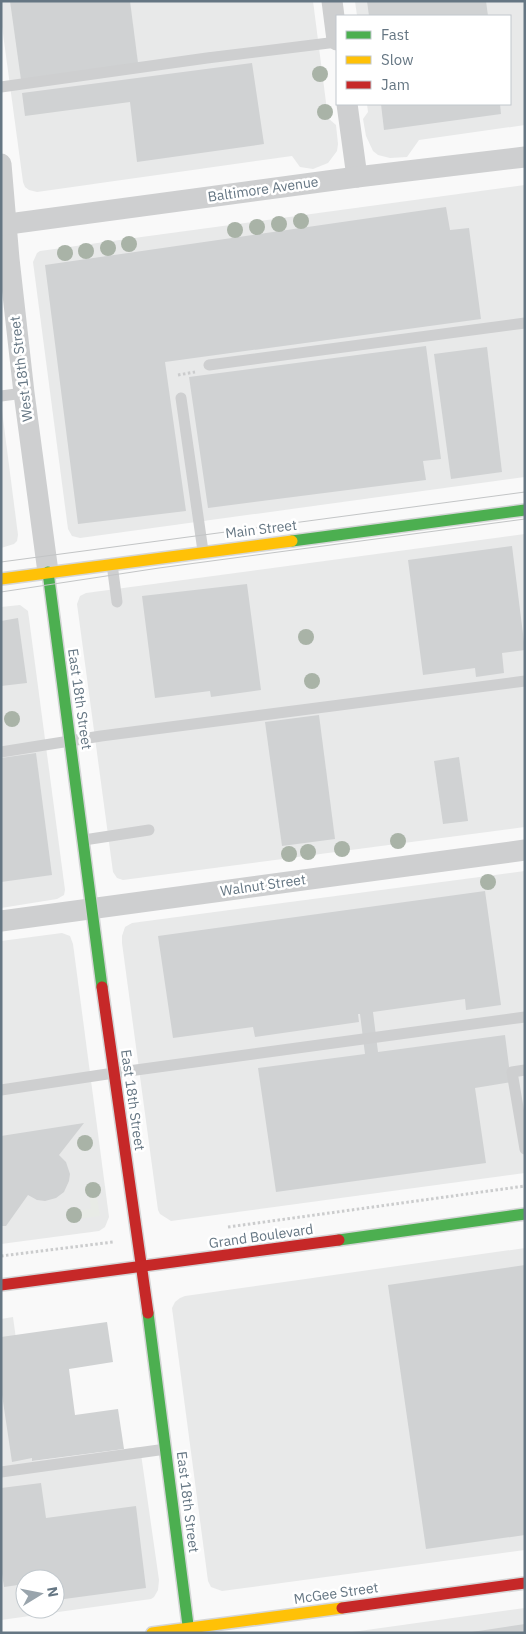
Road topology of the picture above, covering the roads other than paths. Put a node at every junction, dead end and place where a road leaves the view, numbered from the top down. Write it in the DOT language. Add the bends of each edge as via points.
graph roads {
  1 [pos="332,1"];
  2 [pos="336,33"];
  3 [pos="336,41"];
  4 [pos="1,87"];
  5 [pos="346,105"];
  6 [pos="525,157"];
  7 [pos="1,164"];
  8 [pos="357,177"];
  9 [pos="4,224"];
  10 [pos="525,323"];
  11 [pos="209,365"];
  12 [pos="24,393"];
  13 [pos="1,396"];
  14 [pos="182,398"];
  15 [pos="525,510"];
  16 [pos="203,551"];
  17 [pos="112,564"];
  18 [pos="48,572"];
  19 [pos="1,579"];
  20 [pos="117,602"];
  21 [pos="525,681"];
  22 [pos="70,742"];
  23 [pos="1,752"];
  24 [pos="149,830"];
  25 [pos="84,840"];
  26 [pos="525,850"];
  27 [pos="92,908"];
  28 [pos="1,921"];
  29 [pos="525,1017"];
  30 [pos="525,1070"];
  31 [pos="114,1073"];
  32 [pos="1,1090"];
  33 [pos="525,1149"];
  34 [pos="525,1214"];
  35 [pos="142,1267"];
  36 [pos="1,1285"];
  37 [pos="166,1449"];
  38 [pos="1,1472"];
  39 [pos="525,1583"];
  40 [pos="189,1630"];
  41 [pos="152,1633"];
  1 -- 2 [label="street"];
  3 -- 4 [label="lane"];
  5 -- 8 [label="street"];
  6 -- 8 [label="street, Baltimore Avenue"];
  7 -- 9 [label="street, West 18th Street"];
  8 -- 9 [label="street, Baltimore Avenue"];
  9 -- 12 [label="street, West 18th Street"];
  10 -- 11 [label="lane"];
  12 -- 13 [label="lane"];
  12 -- 18 [label="street, West 18th Street"];
  14 -- 16 [label="lane"];
  15 -- 16 [label="main road, Main Street"];
  16 -- 17 [label="main road, Main Street"];
  17 -- 18 [label="main road, Main Street"];
  17 -- 20 [label="lane"];
  18 -- 19 [label="main road, Main Street"];
  18 -- 22 [label="main road, East 18th Street"];
  21 -- 22 [label="lane"];
  22 -- 23 [label="lane"];
  22 -- 25 [label="main road, East 18th Street"];
  24 -- 25 [label="lane"];
  25 -- 27 [label="main road, East 18th Street"];
  26 -- 27 [label="street, Walnut Street"];
  27 -- 28 [label="street, Walnut Street"];
  27 -- 31 [label="main road, East 18th Street"];
  29 -- 31 [label="lane"];
  30 -- 33 [label="lane" via="512,1072"];
  31 -- 32 [label="lane"];
  31 -- 35 [label="main road, East 18th Street"];
  34 -- 35 [label="main road, Grand Boulevard"];
  35 -- 36 [label="main road, Grand Boulevard"];
  35 -- 37 [label="main road, East 18th Street"];
  37 -- 38 [label="lane"];
  37 -- 40 [label="main road, East 18th Street"];
  39 -- 40 [label="main road, McGee Street"];
  40 -- 41 [label="main road, McGee Street"];
}
